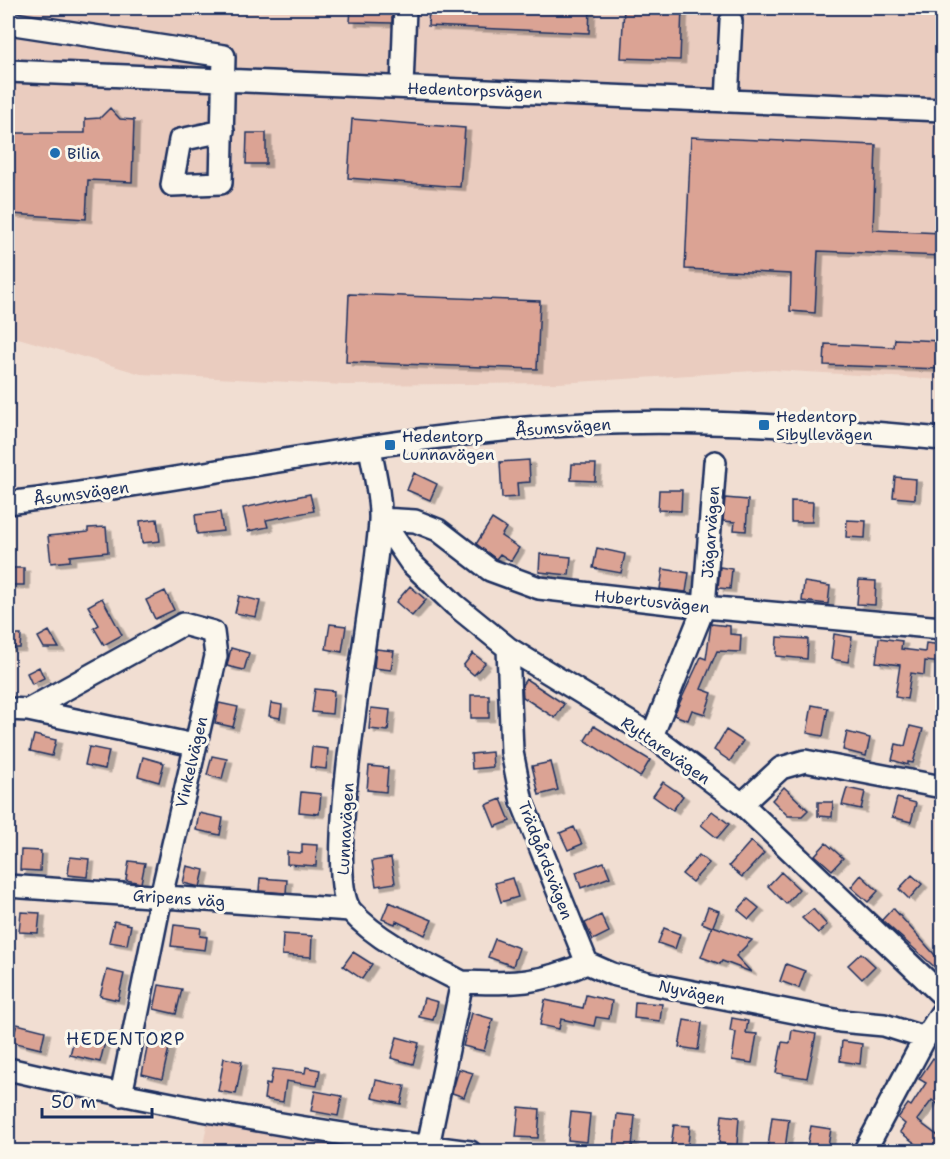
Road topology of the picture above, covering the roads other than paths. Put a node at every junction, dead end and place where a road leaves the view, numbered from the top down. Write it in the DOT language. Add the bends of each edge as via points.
graph roads {
  1 [pos="405,8"];
  2 [pos="731,21"];
  3 [pos="8,23"];
  4 [pos="12,72"];
  5 [pos="226,80"];
  6 [pos="402,87"];
  7 [pos="727,101"];
  8 [pos="942,110"];
  9 [pos="223,131"];
  10 [pos="942,439"];
  11 [pos="370,448"];
  12 [pos="715,462"];
  13 [pos="8,503"];
  14 [pos="381,519"];
  15 [pos="704,607"];
  16 [pos="942,628"];
  17 [pos="508,648"];
  18 [pos="17,709"];
  19 [pos="652,736"];
  20 [pos="194,745"];
  21 [pos="942,787"];
  22 [pos="742,804"];
  23 [pos="8,886"];
  24 [pos="161,897"];
  25 [pos="350,910"];
  26 [pos="587,963"];
  27 [pos="462,982"];
  28 [pos="942,996"];
  29 [pos="936,1025"];
  30 [pos="8,1069"];
  31 [pos="121,1095"];
  32 [pos="428,1146"];
  33 [pos="470,1152"];
  34 [pos="864,1152"];
  1 -- 6 [label="street"];
  2 -- 7 [label="street"];
  3 -- 5 [label="street" via="224,56"];
  4 -- 5 [label="street, Hedentorpsvägen"];
  5 -- 6 [label="street, Hedentorpsvägen"];
  5 -- 9 [label="street"];
  6 -- 7 [label="street, Hedentorpsvägen"];
  7 -- 8 [label="street, Hedentorpsvägen"];
  10 -- 11 [label="street, Åsumsvägen" via="790,426 646,422 521,429"];
  11 -- 13 [label="street, Åsumsvägen"];
  11 -- 14 [label="street, Lunnavägen"];
  12 -- 15 [label="street, Jägarvägen"];
  14 -- 15 [label="street, Hubertusvägen" via="415,521 438,530 490,570 540,588"];
  14 -- 17 [label="street, Ryttarevägen" via="411,563"];
  14 -- 25 [label="street, Lunnavägen" via="343,829 343,889"];
  15 -- 16 [label="street, Hubertusvägen"];
  15 -- 19 [label="street, Jägarvägen"];
  17 -- 19 [label="street, Ryttarevägen"];
  17 -- 26 [label="street, Trädgårdsvägen" via="512,752 522,802"];
  18 -- 20 [label="street"];
  18 -- 20 [label="street, Vinkelvägen" via="183,624 213,632 216,656"];
  19 -- 22 [label="street, Ryttarevägen"];
  20 -- 24 [label="street, Vinkelvägen"];
  21 -- 22 [label="street" via="805,761 781,768"];
  22 -- 28 [label="street, Ryttarevägen"];
  23 -- 24 [label="street, Gripens väg"];
  24 -- 25 [label="street, Gripens väg"];
  24 -- 31 [label="street, Vinkelvägen"];
  25 -- 27 [label="street" via="419,960"];
  26 -- 27 [label="street" via="555,977 516,984"];
  26 -- 29 [label="street, Nyvägen" via="648,983 840,1021"];
  27 -- 32 [label="street"];
  29 -- 34 [label="street"];
  30 -- 31 [label="street"];
  31 -- 32 [label="street" via="265,1122"];
  32 -- 33 [label="street"];
}
